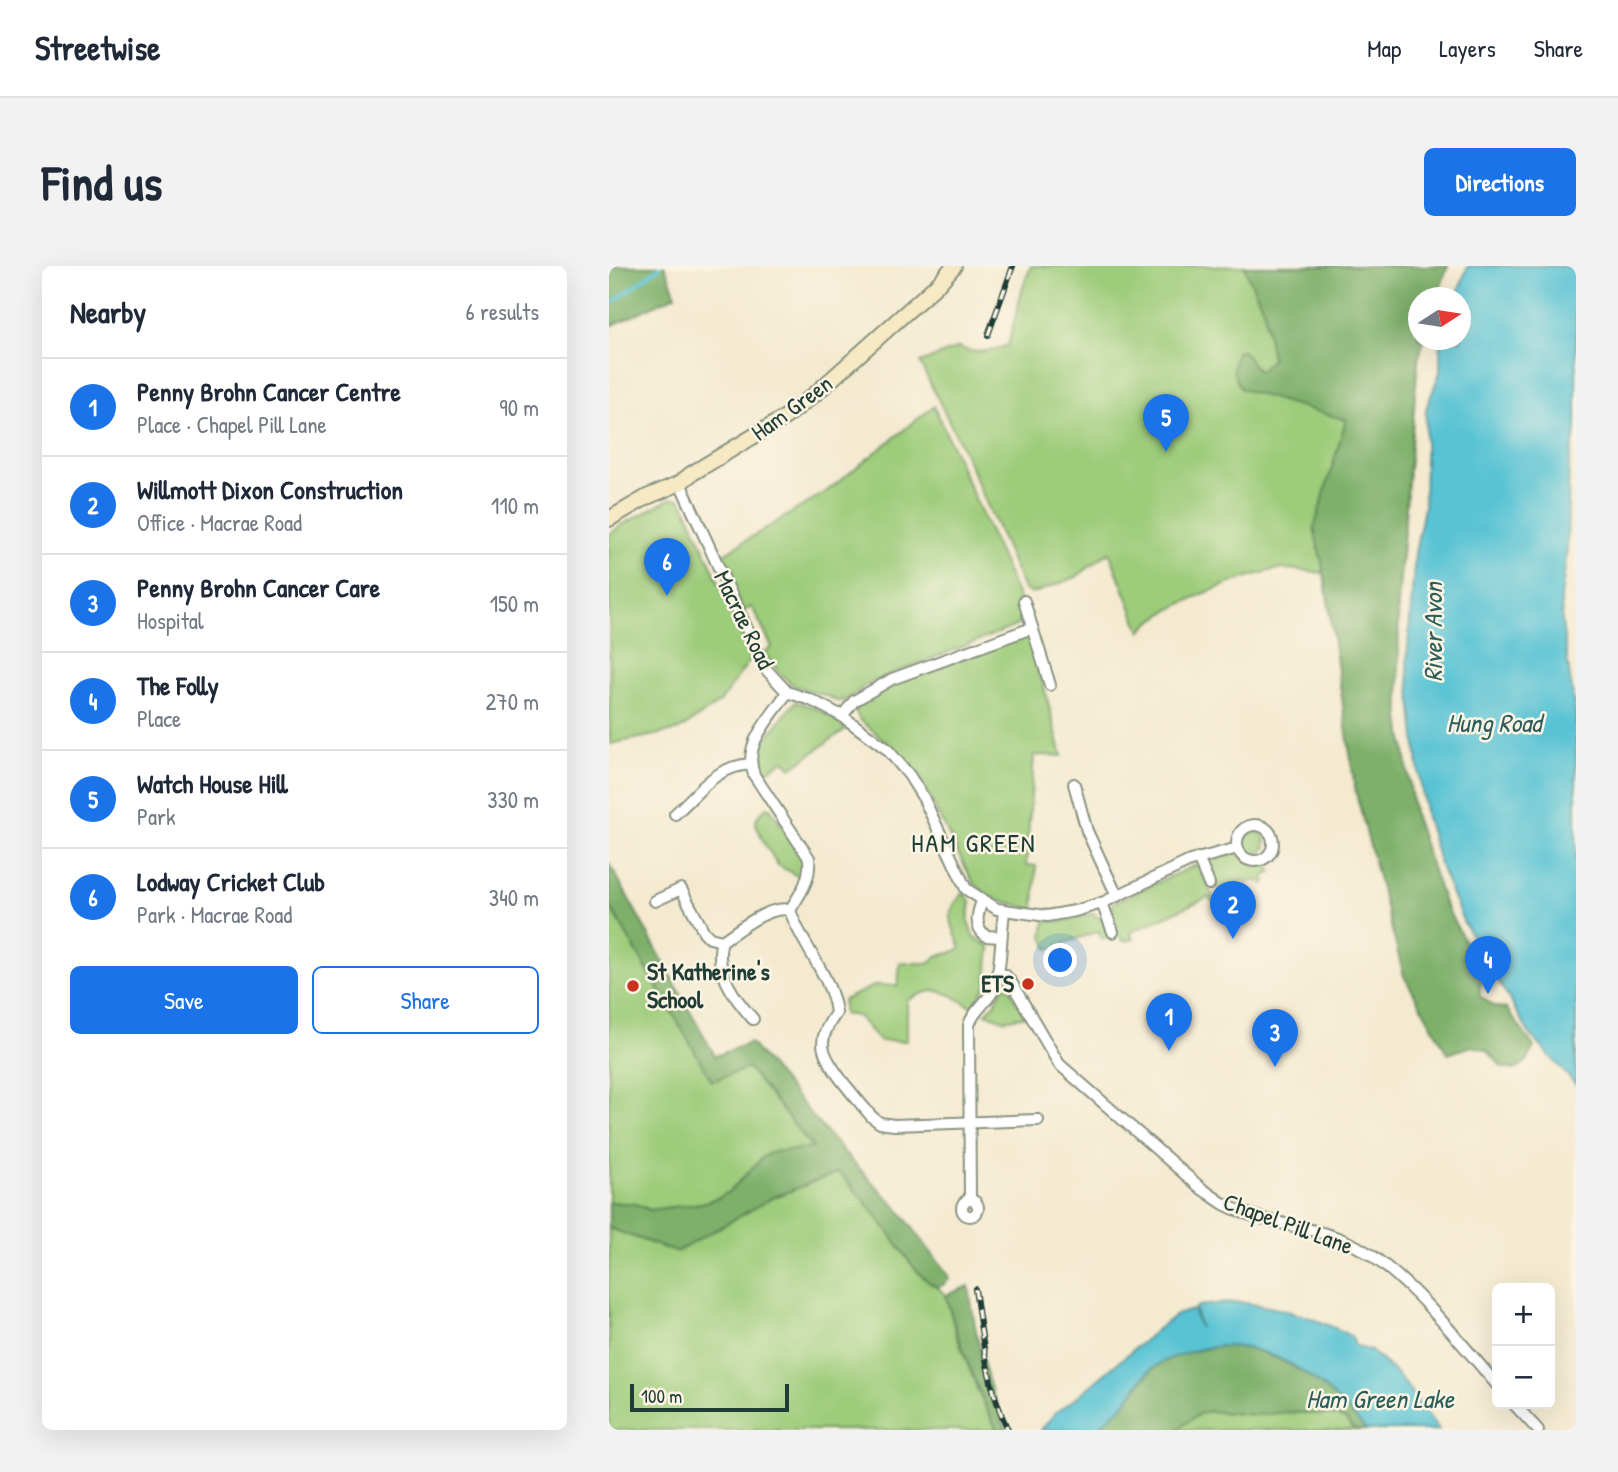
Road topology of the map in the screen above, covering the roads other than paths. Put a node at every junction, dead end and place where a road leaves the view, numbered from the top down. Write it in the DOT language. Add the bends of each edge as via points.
graph roads {
  1 [pos="954,266"];
  2 [pos="680,484"];
  3 [pos="609,519"];
  4 [pos="1024,601"];
  5 [pos="1032,628"];
  6 [pos="1050,685"];
  7 [pos="787,692"];
  8 [pos="842,716"];
  9 [pos="750,764"];
  10 [pos="1074,784"];
  11 [pos="675,814"];
  12 [pos="1238,848"];
  13 [pos="1198,858"];
  14 [pos="1209,884"];
  15 [pos="1117,896"];
  16 [pos="655,901"];
  17 [pos="982,901"];
  18 [pos="1102,903"];
  19 [pos="790,910"];
  20 [pos="1004,912"];
  21 [pos="1112,932"];
  22 [pos="1000,937"];
  23 [pos="722,941"];
  24 [pos="997,973"];
  25 [pos="753,1018"];
  26 [pos="1038,1120"];
  27 [pos="970,1122"];
  28 [pos="970,1200"];
  29 [pos="1492,1379"];
  30 [pos="1519,1409"];
  31 [pos="1538,1430"];
  1 -- 2 [label="street, Ham Green" via="815,394"];
  2 -- 3 [label="street, Ham Green"];
  2 -- 7 [label="street, Macrae Road" via="758,656"];
  4 -- 5 [label="street"];
  5 -- 6 [label="street"];
  5 -- 8 [label="street" via="892,679 854,701"];
  7 -- 8 [label="street, Macrae Road"];
  7 -- 9 [label="street" via="752,746"];
  8 -- 17 [label="street, Macrae Road" via="887,749 909,775 966,889"];
  9 -- 11 [label="street" via="717,773"];
  9 -- 19 [label="street" via="809,858 808,879"];
  10 -- 15 [label="street" via="1087,831"];
  12 -- 13 [label="street, Macrae Road"];
  13 -- 14 [label="street"];
  13 -- 15 [label="street, Macrae Road"];
  15 -- 18 [label="street, Macrae Road"];
  16 -- 23 [label="street" via="681,889 704,932"];
  17 -- 20 [label="street, Macrae Road"];
  17 -- 22 [label="street" via="978,927 986,936"];
  18 -- 20 [label="street, Macrae Road" via="1059,915"];
  18 -- 21 [label="street"];
  19 -- 23 [label="street" via="768,912"];
  19 -- 27 [label="street" via="834,999 836,1013 823,1042 825,1056 872,1117 894,1125"];
  20 -- 22 [label="street"];
  22 -- 24 [label="street"];
  23 -- 25 [label="street" via="717,954 721,967 739,1004"];
  24 -- 27 [label="street" via="994,988 969,1025"];
  24 -- 29 [label="street, Chapel Pill Lane" via="1011,982 1059,1064 1202,1189 1243,1212 1334,1237 1371,1256 1414,1292"];
  26 -- 27 [label="street"];
  27 -- 28 [label="street"];
  30 -- 31 [label="street"];
}
